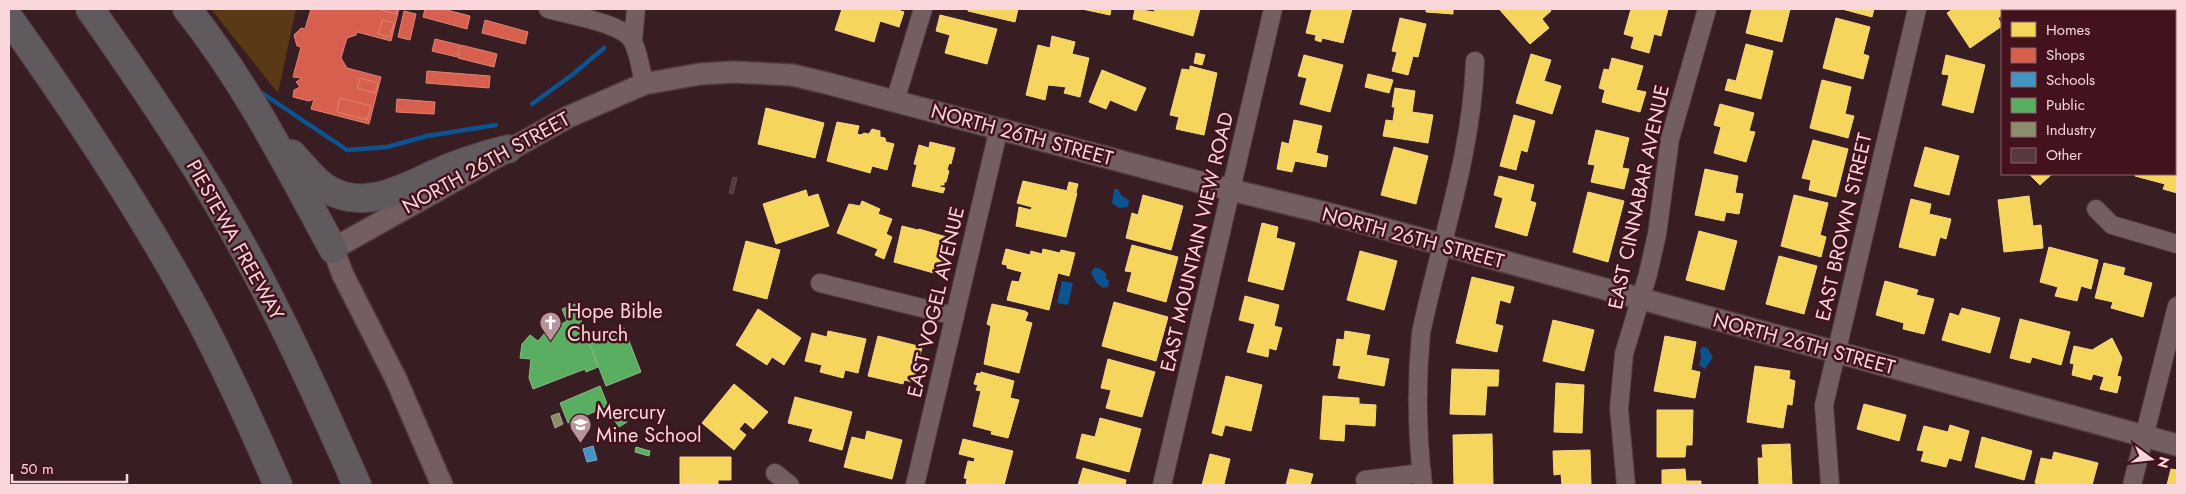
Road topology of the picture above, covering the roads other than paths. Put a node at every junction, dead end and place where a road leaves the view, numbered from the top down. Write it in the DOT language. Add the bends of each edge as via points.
graph roads {
  1 [pos="90,9"];
  2 [pos="187,9"];
  3 [pos="548,9"];
  4 [pos="636,9"];
  5 [pos="922,9"];
  6 [pos="1273,9"];
  7 [pos="1707,9"];
  8 [pos="1917,9"];
  9 [pos="2172,9"];
  10 [pos="2177,10"];
  11 [pos="9,18"];
  12 [pos="633,41"];
  13 [pos="1475,61"];
  14 [pos="644,84"];
  15 [pos="895,101"];
  16 [pos="999,128"];
  17 [pos="270,130"];
  18 [pos="508,149"];
  19 [pos="1231,190"];
  20 [pos="2096,209"];
  21 [pos="2177,244"];
  22 [pos="1442,246"];
  23 [pos="333,249"];
  24 [pos="820,283"];
  25 [pos="1640,300"];
  26 [pos="2177,306"];
  27 [pos="955,316"];
  28 [pos="1836,353"];
  29 [pos="2144,436"];
  30 [pos="2177,445"];
  31 [pos="775,473"];
  32 [pos="1422,479"];
  33 [pos="1365,480"];
  34 [pos="278,485"];
  35 [pos="357,485"];
  36 [pos="442,485"];
  37 [pos="790,485"];
  38 [pos="915,485"];
  39 [pos="1162,485"];
  40 [pos="1626,485"];
  41 [pos="1830,485"];
  42 [pos="2132,485"];
  1 -- 35 [label="highway, PIESTEWA FREEWAY" via="158,108 228,220 292,344"];
  2 -- 17 [label="highway" via="234,73"];
  3 -- 12 [label="street" via="616,26"];
  4 -- 12 [label="street"];
  5 -- 15 [label="street"];
  6 -- 19 [label="street, EAST MOUNTAIN VIEW ROAD"];
  7 -- 25 [label="street, EAST CINNABAR AVENUE" via="1670,139 1657,234"];
  8 -- 28 [label="street, EAST BROWN STREET"];
  9 -- 10 [label="street"];
  11 -- 34 [label="highway" via="78,118 185,293"];
  12 -- 14 [label="street"];
  13 -- 22 [label="street" via="1464,156"];
  14 -- 15 [label="street, NORTH 26TH STREET" via="700,74 766,72 792,75"];
  14 -- 18 [label="street, NORTH 26TH STREET" via="586,108"];
  15 -- 16 [label="street, NORTH 26TH STREET"];
  16 -- 19 [label="street, NORTH 26TH STREET"];
  16 -- 27 [label="street, EAST VOGEL AVENUE"];
  17 -- 18 [label="highway" via="325,187 344,196 370,199 398,192 467,160"];
  17 -- 23 [label="highway"];
  18 -- 23 [label="street, NORTH 26TH STREET"];
  19 -- 22 [label="street, NORTH 26TH STREET"];
  19 -- 39 [label="street, EAST MOUNTAIN VIEW ROAD"];
  20 -- 21 [label="street" via="2112,225"];
  22 -- 25 [label="street, NORTH 26TH STREET"];
  22 -- 32 [label="street" via="1428,299 1418,360 1417,422"];
  23 -- 36 [label="street" via="396,379"];
  24 -- 27 [label="street"];
  25 -- 28 [label="street, NORTH 26TH STREET"];
  25 -- 40 [label="street, EAST CINNABAR AVENUE" via="1624,354 1619,409"];
  26 -- 29 [label="street"];
  27 -- 38 [label="street, EAST VOGEL AVENUE"];
  28 -- 29 [label="street, NORTH 26TH STREET"];
  28 -- 41 [label="street, EAST BROWN STREET" via="1824,405"];
  29 -- 30 [label="street, NORTH 26TH STREET"];
  29 -- 42 [label="street"];
  31 -- 37 [label="street"];
  32 -- 33 [label="street"];
}
